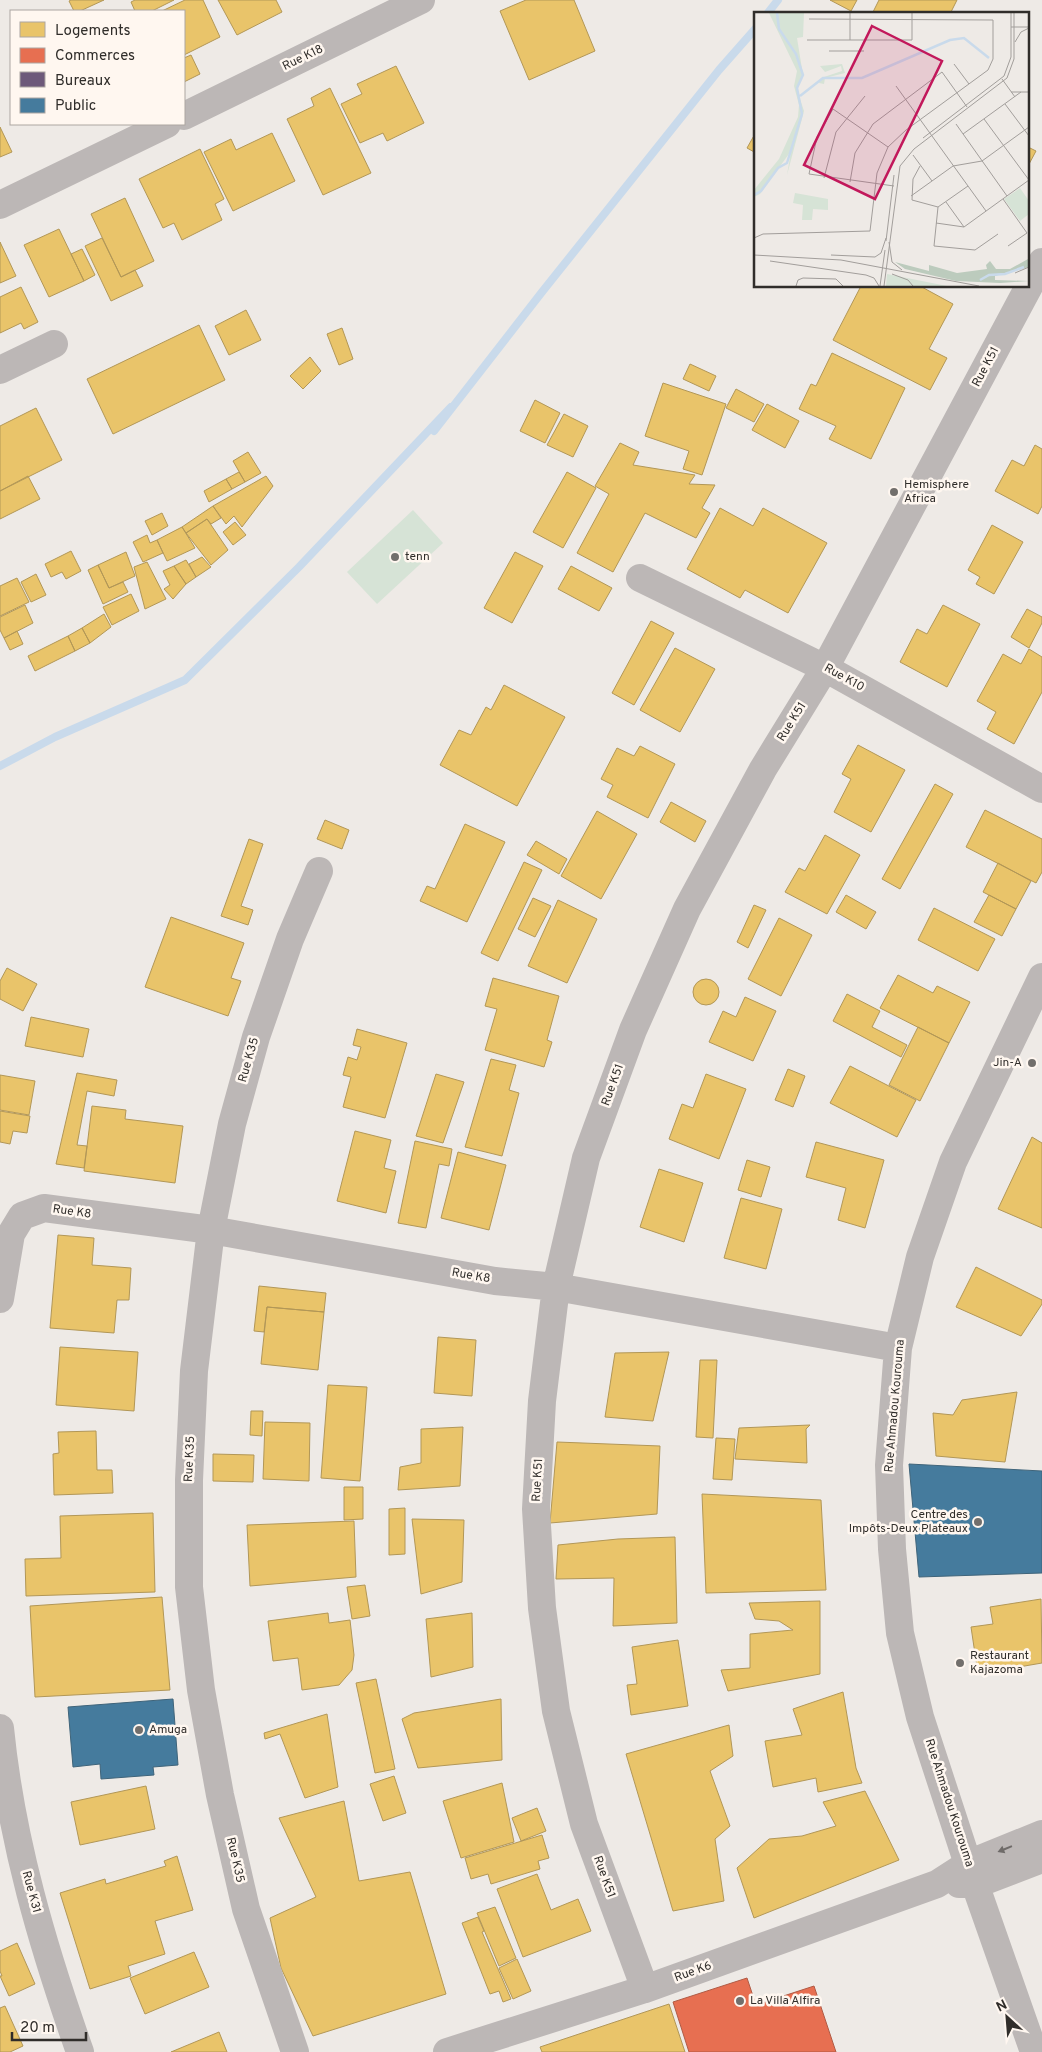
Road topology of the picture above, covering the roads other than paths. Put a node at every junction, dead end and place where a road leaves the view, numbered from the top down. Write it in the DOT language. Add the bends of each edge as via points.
graph roads {
  1 [pos="421,0"];
  2 [pos="185,116"];
  3 [pos="165,125"];
  4 [pos="0,205"];
  5 [pos="1042,262"];
  6 [pos="1030,285"];
  7 [pos="1028,288"];
  8 [pos="54,344"];
  9 [pos="0,370"];
  10 [pos="640,578"];
  11 [pos="826,668"];
  12 [pos="1042,789"];
  13 [pos="319,871"];
  14 [pos="1042,977"];
  15 [pos="211,1230"];
  16 [pos="556,1287"];
  17 [pos="0,1299"];
  18 [pos="898,1348"];
  19 [pos="0,1728"];
  20 [pos="1042,1834"];
  21 [pos="1042,1859"];
  22 [pos="972,1874"];
  23 [pos="645,1989"];
  24 [pos="80,2052"];
  25 [pos="295,2052"];
  26 [pos="447,2052"];
  27 [pos="1034,2052"];
  1 -- 2 [label="street, Rue K18"];
  3 -- 4 [label="street"];
  5 -- 6 [label="street, Rue K51"];
  7 -- 11 [label="street, Rue K51"];
  8 -- 9 [label="street"];
  10 -- 11 [label="street, Rue K10"];
  11 -- 12 [label="street, Rue K10"];
  11 -- 16 [label="street, Rue K51" via="763,769 687,909 632,1030 586,1158"];
  13 -- 15 [label="street, Rue K35" via="290,939 256,1037 232,1124"];
  14 -- 18 [label="street, Rue Ahmadou Kourouma" via="953,1162 920,1257"];
  15 -- 16 [label="street, Rue K8" via="496,1281"];
  15 -- 17 [label="street, Rue K8" via="44,1208 22,1216 10,1234"];
  15 -- 25 [label="street, Rue K35" via="194,1381 189,1480 189,1587 201,1690 220,1795 246,1909"];
  16 -- 18 [label="street, Rue K8"];
  16 -- 23 [label="street, Rue K51" via="542,1401 536,1509 544,1617 556,1711 584,1824"];
  18 -- 22 [label="street, Rue Ahmadou Kourouma" via="888,1465 900,1633 920,1717"];
  19 -- 24 [label="street, Rue K31" via="3,1762 26,1878"];
  20 -- 22 [label="street, Rue K6, one-way"];
  21 -- 22 [label="street, Rue K6"];
  22 -- 23 [label="street, Rue K6"];
  22 -- 27 [label="street, Rue Ahmadou Kourouma"];
  23 -- 26 [label="street, Rue K6"];
}
